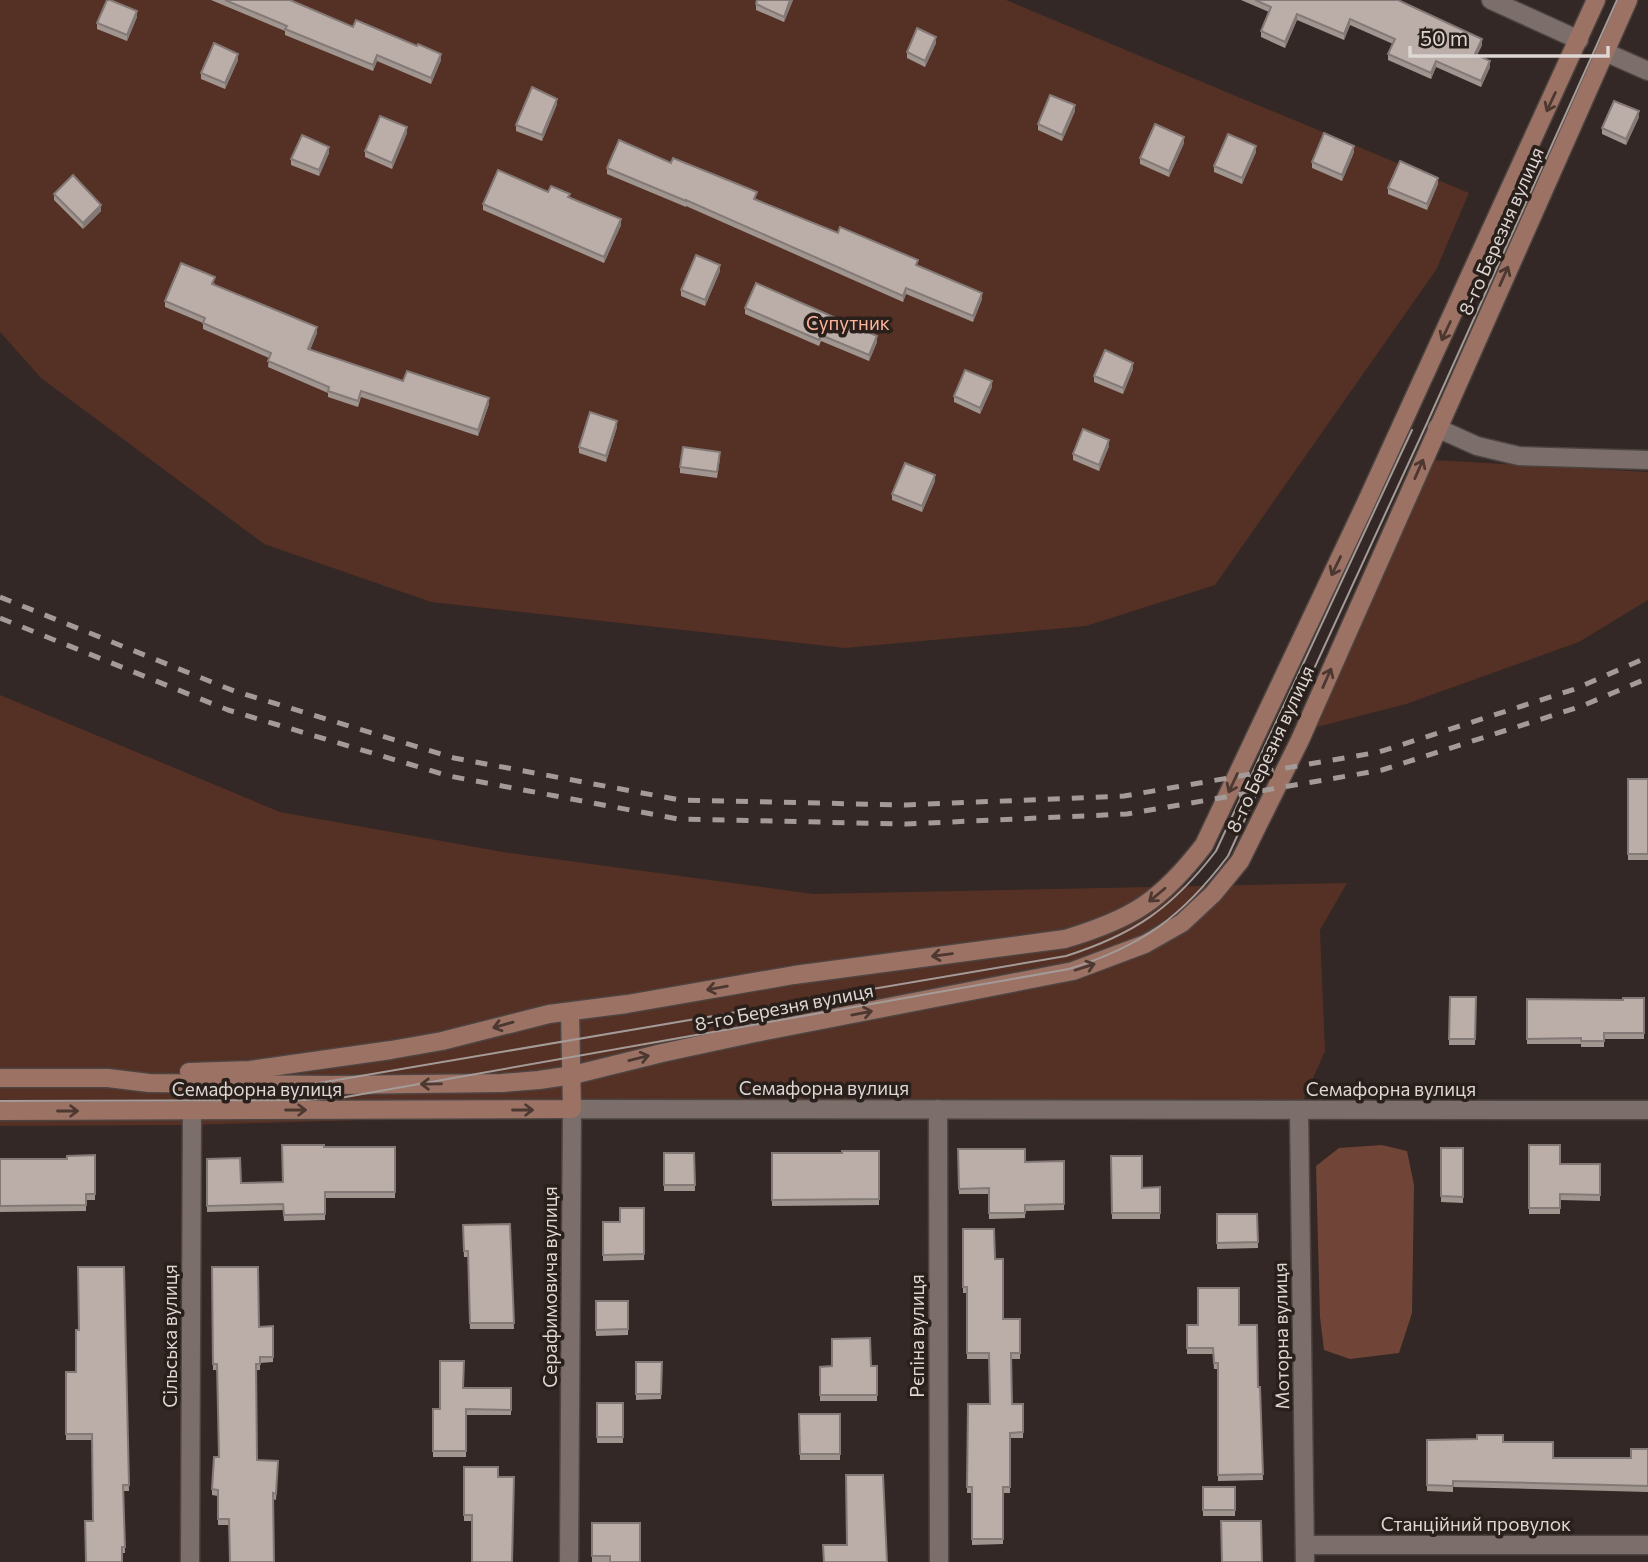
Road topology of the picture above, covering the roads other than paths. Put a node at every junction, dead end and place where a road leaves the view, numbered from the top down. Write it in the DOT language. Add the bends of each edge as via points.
graph roads {
  1 [pos="1491,0"];
  2 [pos="1596,0"];
  3 [pos="1628,0"];
  4 [pos="1579,40"];
  5 [pos="1605,52"];
  6 [pos="1648,71"];
  7 [pos="1407,415"];
  8 [pos="1437,428"];
  9 [pos="1648,460"];
  10 [pos="570,1012"];
  11 [pos="573,1075"];
  12 [pos="0,1078"];
  13 [pos="108,1078"];
  14 [pos="938,1109"];
  15 [pos="572,1110"];
  16 [pos="1299,1110"];
  17 [pos="1648,1110"];
  18 [pos="0,1111"];
  19 [pos="192,1111"];
  20 [pos="1648,1545"];
  21 [pos="1305,1553"];
  22 [pos="190,1562"];
  23 [pos="569,1562"];
  24 [pos="939,1562"];
  1 -- 4 [label="street"];
  2 -- 4 [label="main road, 8-го Березня вулиця"];
  3 -- 5 [label="main road, 8-го Березня вулиця"];
  4 -- 5 [label="main road"];
  4 -- 7 [label="main road, 8-го Березня вулиця, one-way"];
  5 -- 6 [label="street"];
  8 -- 5 [label="main road, 8-го Березня вулиця, one-way"];
  7 -- 8 [label="main road"];
  7 -- 10 [label="main road, 8-го Березня вулиця, one-way" via="1203,845 1159,895 1129,916 1065,939 794,975"];
  8 -- 9 [label="street" via="1477,446 1519,456"];
  11 -- 8 [label="main road, 8-го Березня вулиця, one-way" via="1073,971 1145,944 1182,923 1240,862 1300,740"];
  10 -- 11 [label="main road, Серафимовича вулиця"];
  10 -- 13 [label="main road, Семафорна вулиця, one-way" via="530,1017 442,1041 301,1063"];
  11 -- 13 [label="main road, Семафорна вулиця, one-way" via="502,1083 333,1085 149,1083"];
  11 -- 15 [label="main road, Серафимовича вулиця"];
  12 -- 13 [label="main road, Семафорна вулиця"];
  14 -- 15 [label="street, Семафорна вулиця"];
  14 -- 16 [label="street, Семафорна вулиця"];
  14 -- 24 [label="street, Рєпіна вулиця"];
  19 -- 15 [label="main road, Семафорна вулиця, one-way"];
  15 -- 23 [label="street, Серафимовича вулиця"];
  16 -- 17 [label="street, Семафорна вулиця"];
  16 -- 21 [label="street, Моторна вулиця"];
  18 -- 19 [label="main road, Семафорна вулиця, one-way"];
  19 -- 22 [label="street, Сільська вулиця"];
  20 -- 21 [label="street, Станційний провулок"];
}
